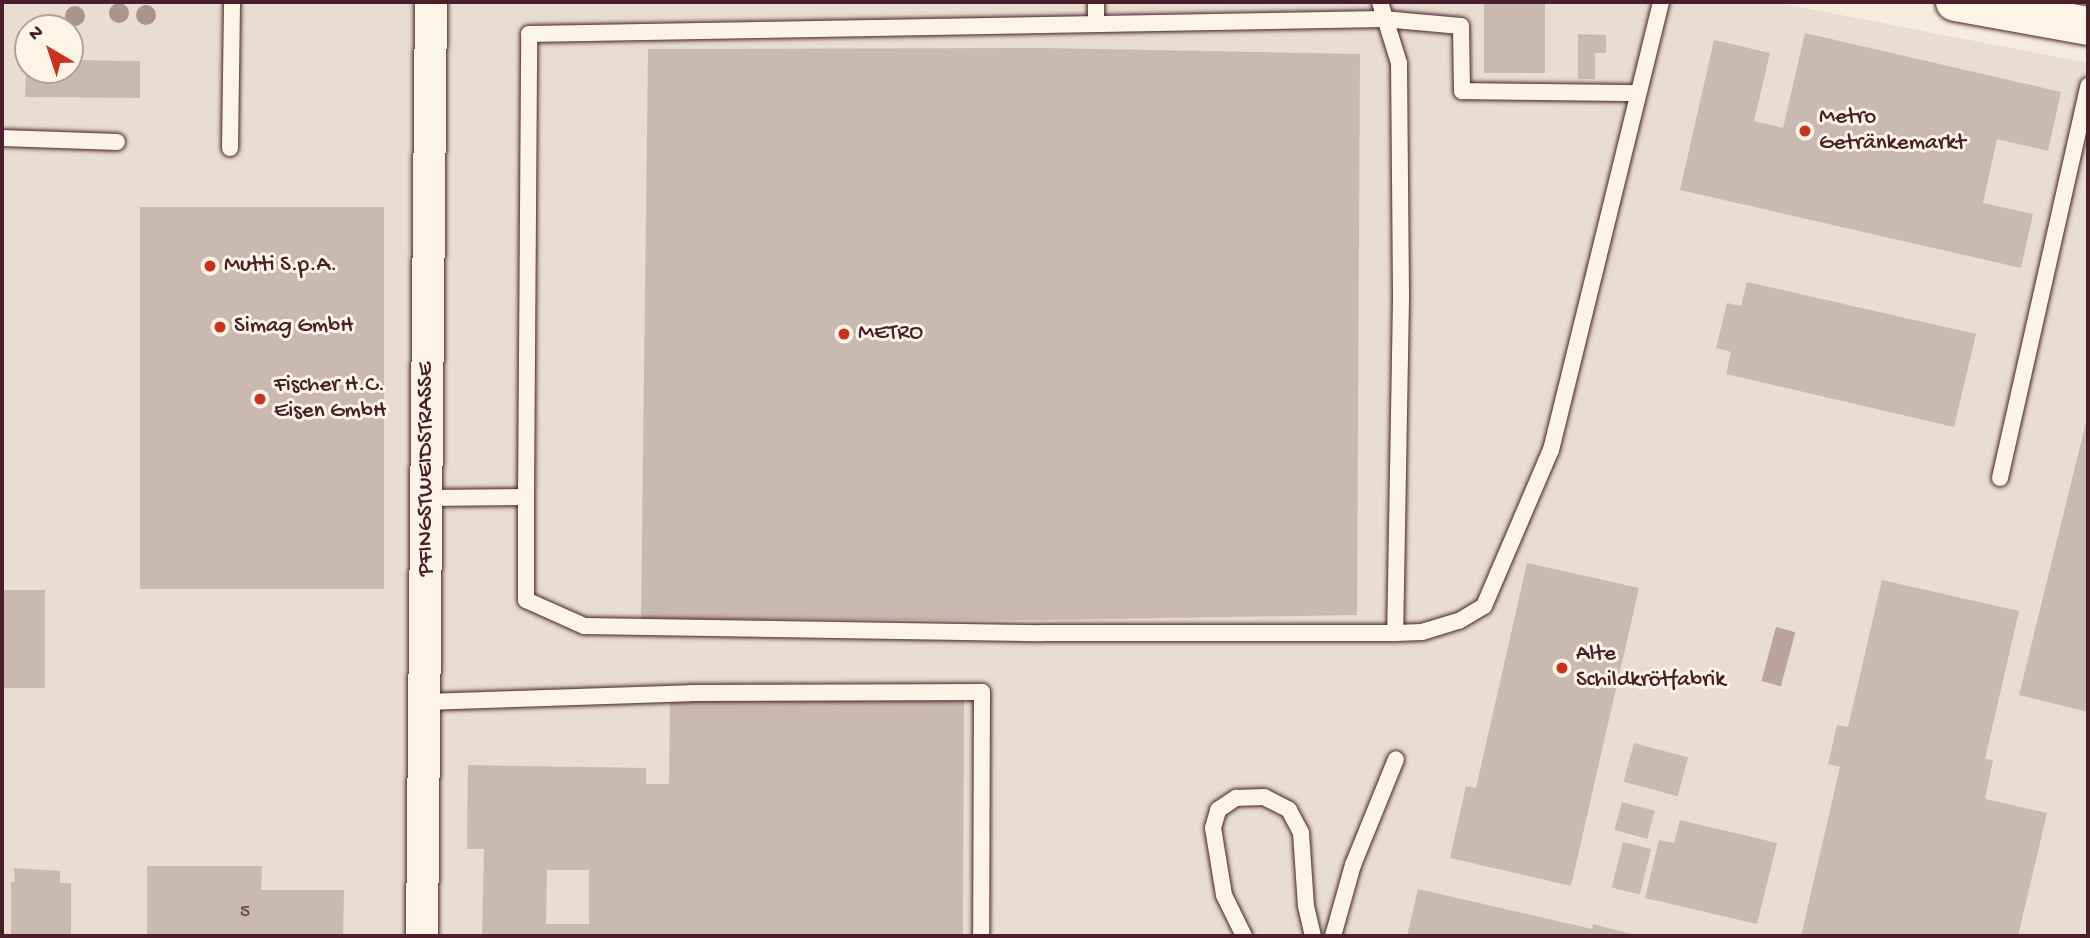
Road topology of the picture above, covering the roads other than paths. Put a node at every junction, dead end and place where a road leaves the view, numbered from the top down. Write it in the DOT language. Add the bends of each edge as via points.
graph roads {
  1 [pos="232,2"];
  2 [pos="431,2"];
  3 [pos="1096,2"];
  4 [pos="1380,2"];
  5 [pos="1661,2"];
  6 [pos="1955,2"];
  7 [pos="1383,19"];
  8 [pos="1096,23"];
  9 [pos="2088,26"];
  10 [pos="2088,86"];
  11 [pos="1637,93"];
  12 [pos="2,138"];
  13 [pos="117,142"];
  14 [pos="230,148"];
  15 [pos="2000,478"];
  16 [pos="526,497"];
  17 [pos="426,498"];
  18 [pos="1395,633"];
  19 [pos="425,702"];
  20 [pos="1396,759"];
  21 [pos="422,936"];
  22 [pos="981,936"];
  23 [pos="1244,936"];
  24 [pos="1313,936"];
  25 [pos="1334,936"];
  1 -- 14 [label="lane"];
  2 -- 17 [label="street, PFINGSTWEIDSTRASSE"];
  3 -- 8 [label="lane"];
  4 -- 7 [label="lane"];
  5 -- 11 [label="lane"];
  6 -- 9 [label="main road"];
  7 -- 8 [label="lane"];
  7 -- 11 [label="lane" via="1461,26 1462,91"];
  7 -- 18 [label="lane" via="1399,63 1401,299"];
  8 -- 16 [label="lane" via="529,34"];
  10 -- 15 [label="lane"];
  11 -- 18 [label="lane" via="1551,450 1496,582 1483,606 1459,621 1422,632"];
  12 -- 13 [label="lane"];
  16 -- 17 [label="lane"];
  16 -- 18 [label="lane" via="526,600 584,626"];
  17 -- 19 [label="street, PFINGSTWEIDSTRASSE"];
  19 -- 21 [label="street, PFINGSTWEIDSTRASSE"];
  19 -- 22 [label="lane" via="690,692 982,692"];
  20 -- 25 [label="lane" via="1353,865"];
  23 -- 24 [label="lane" via="1224,895 1213,828 1218,810 1236,798 1264,797 1289,810 1301,833"];
}
